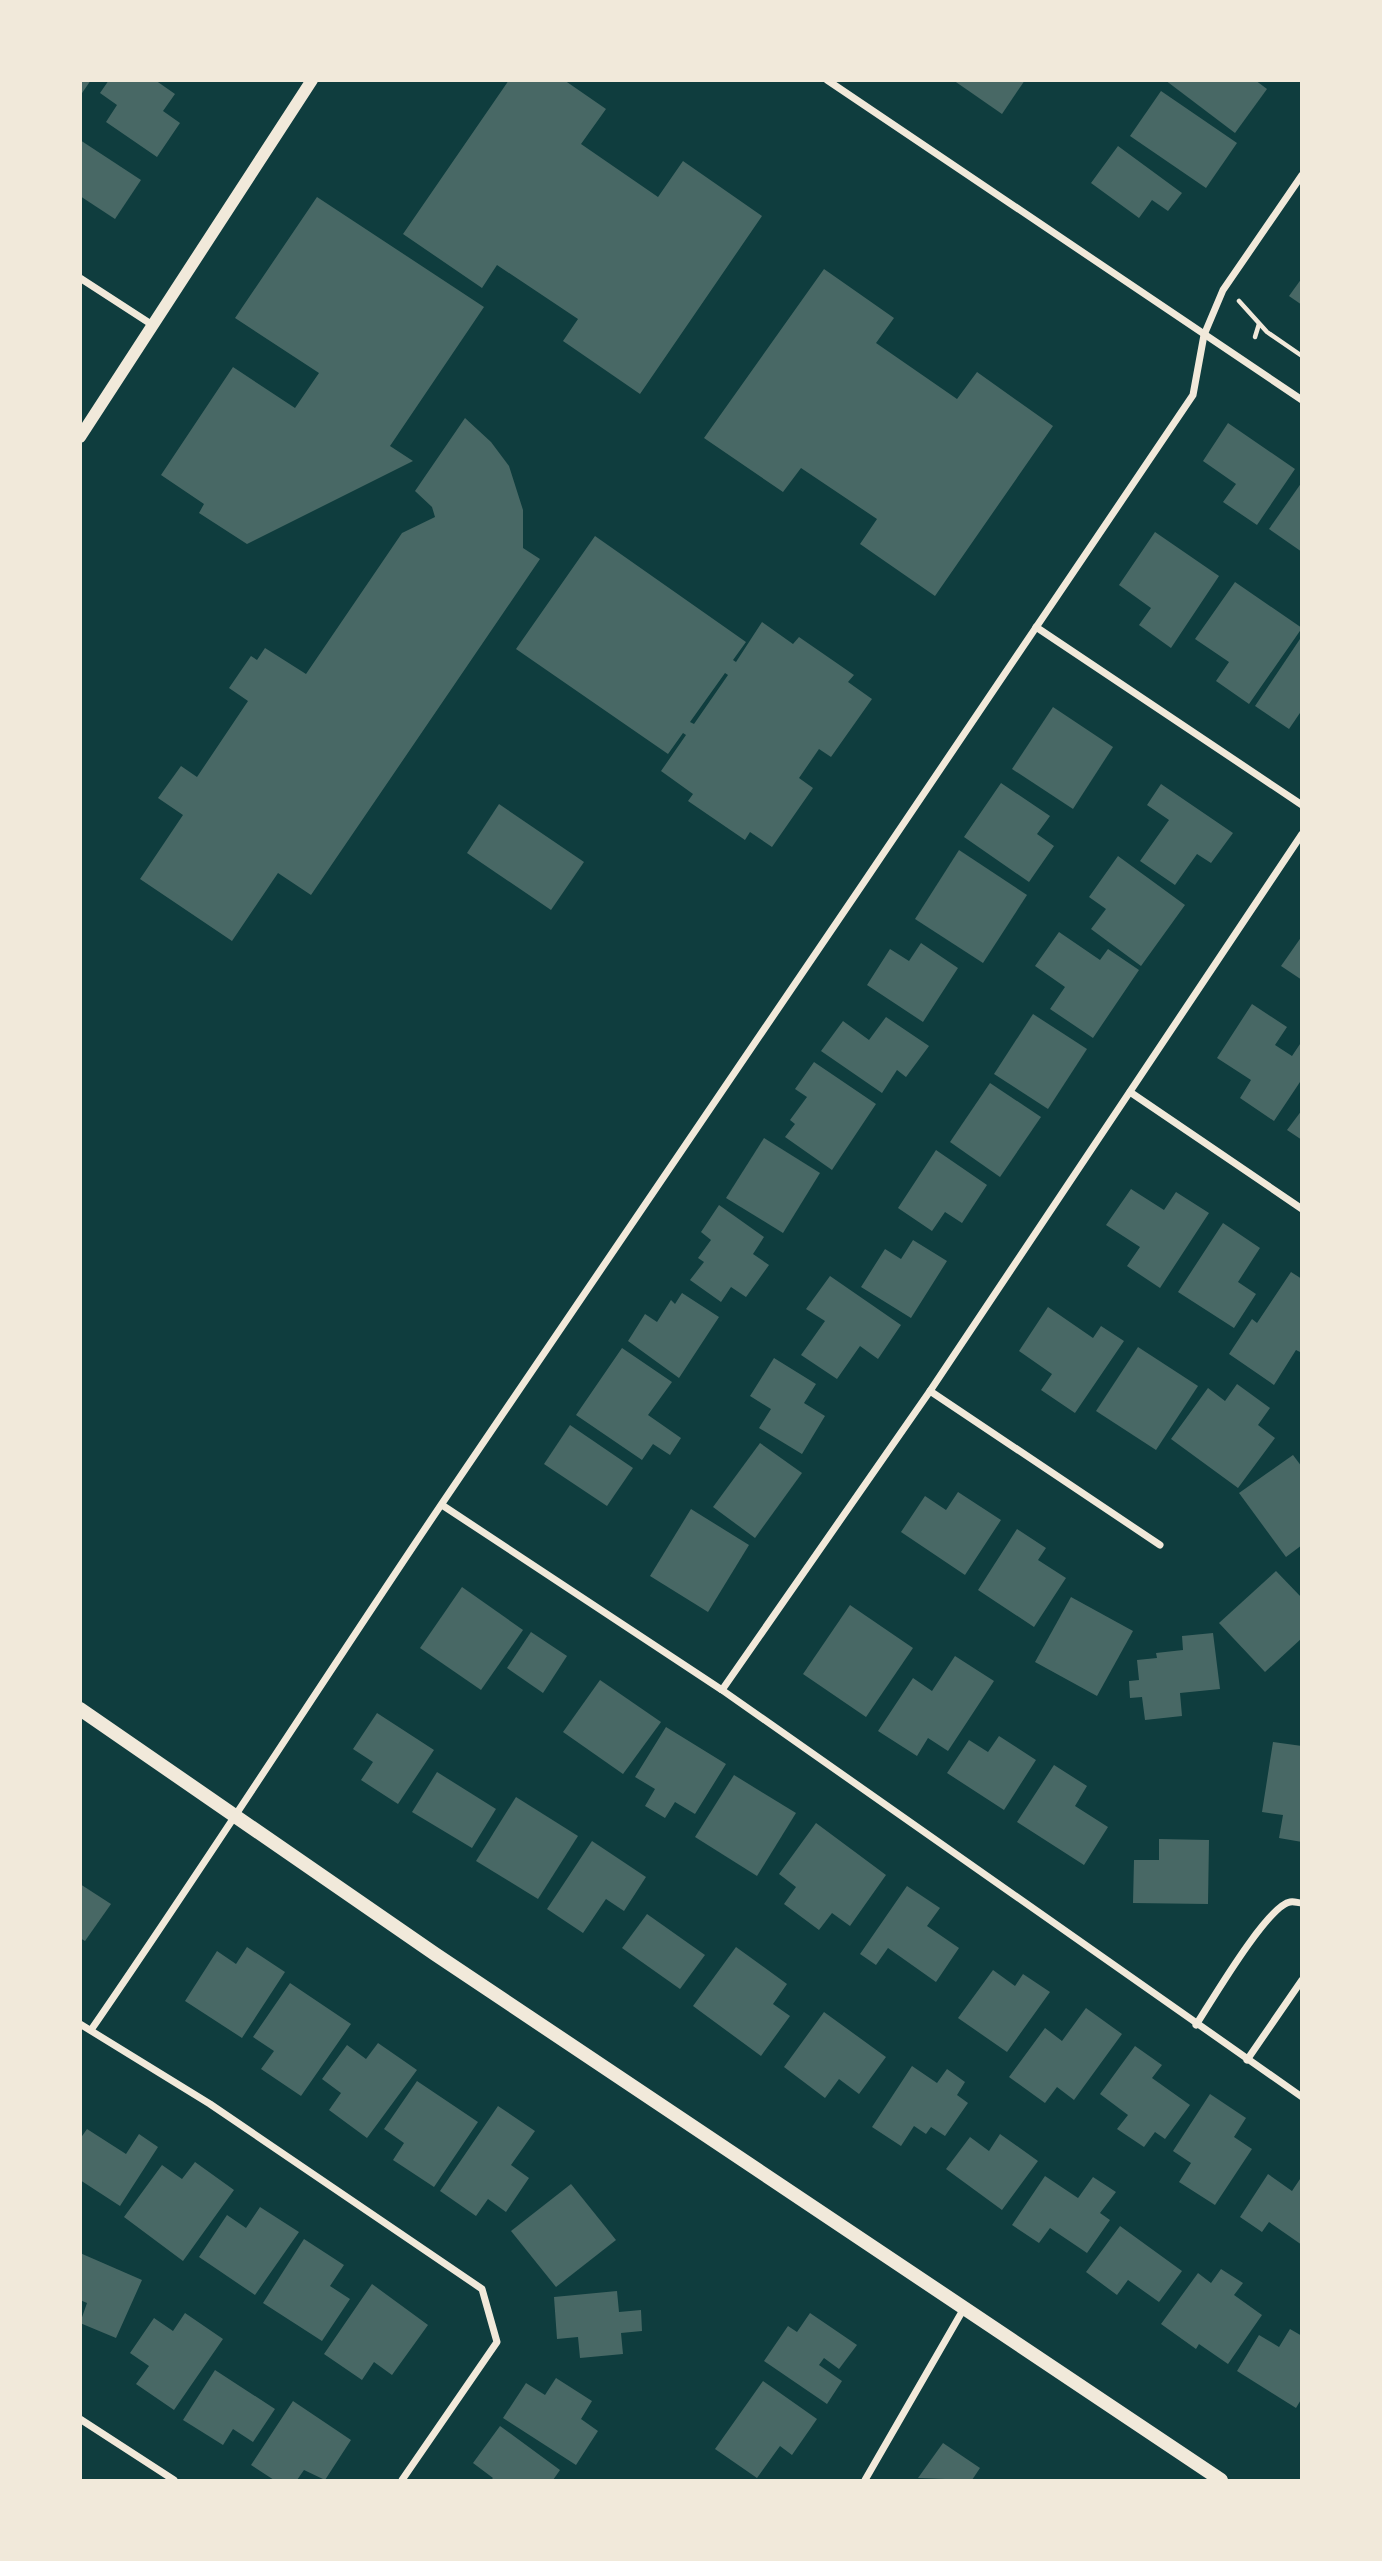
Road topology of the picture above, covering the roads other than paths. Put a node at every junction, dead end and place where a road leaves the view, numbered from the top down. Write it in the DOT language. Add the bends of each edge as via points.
graph roads {
  1 [pos="312,80"];
  2 [pos="827,80"];
  3 [pos="840,84"];
  4 [pos="1301,174"];
  5 [pos="80,278"];
  6 [pos="155,327"];
  7 [pos="1205,335"];
  8 [pos="1301,400"];
  9 [pos="80,437"];
  10 [pos="1037,627"];
  11 [pos="1301,805"];
  12 [pos="1301,834"];
  13 [pos="1130,1092"];
  14 [pos="1301,1209"];
  15 [pos="930,1391"];
  16 [pos="442,1504"];
  17 [pos="1160,1545"];
  18 [pos="722,1690"];
  19 [pos="80,1709"];
  20 [pos="234,1814"];
  21 [pos="1301,1903"];
  22 [pos="1301,1980"];
  23 [pos="80,2024"];
  24 [pos="1196,2025"];
  25 [pos="91,2030"];
  26 [pos="1247,2060"];
  27 [pos="1301,2097"];
  28 [pos="963,2310"];
  29 [pos="80,2419"];
  30 [pos="174,2480"];
  31 [pos="402,2480"];
  32 [pos="865,2480"];
  33 [pos="1221,2480"];
  1 -- 6 [label="street"];
  2 -- 3 [label="street"];
  3 -- 7 [label="street"];
  4 -- 7 [label="street" via="1223,290"];
  5 -- 6 [label="street"];
  6 -- 9 [label="street"];
  7 -- 8 [label="street"];
  7 -- 10 [label="street" via="1193,395"];
  10 -- 11 [label="street"];
  10 -- 16 [label="street"];
  12 -- 13 [label="street"];
  13 -- 14 [label="street"];
  13 -- 15 [label="street"];
  15 -- 17 [label="street"];
  15 -- 18 [label="street"];
  16 -- 18 [label="street"];
  16 -- 20 [label="street"];
  18 -- 24 [label="street"];
  19 -- 20 [label="main road"];
  20 -- 25 [label="street" via="195,1880"];
  20 -- 28 [label="main road"];
  21 -- 24 [label="street" via="1290,1902 1261,1927"];
  22 -- 26 [label="street"];
  23 -- 25 [label="street"];
  24 -- 26 [label="street"];
  25 -- 31 [label="street" via="211,2104 482,2289 497,2342"];
  26 -- 27 [label="street"];
  28 -- 32 [label="street"];
  28 -- 33 [label="main road"];
  29 -- 30 [label="street"];
}
